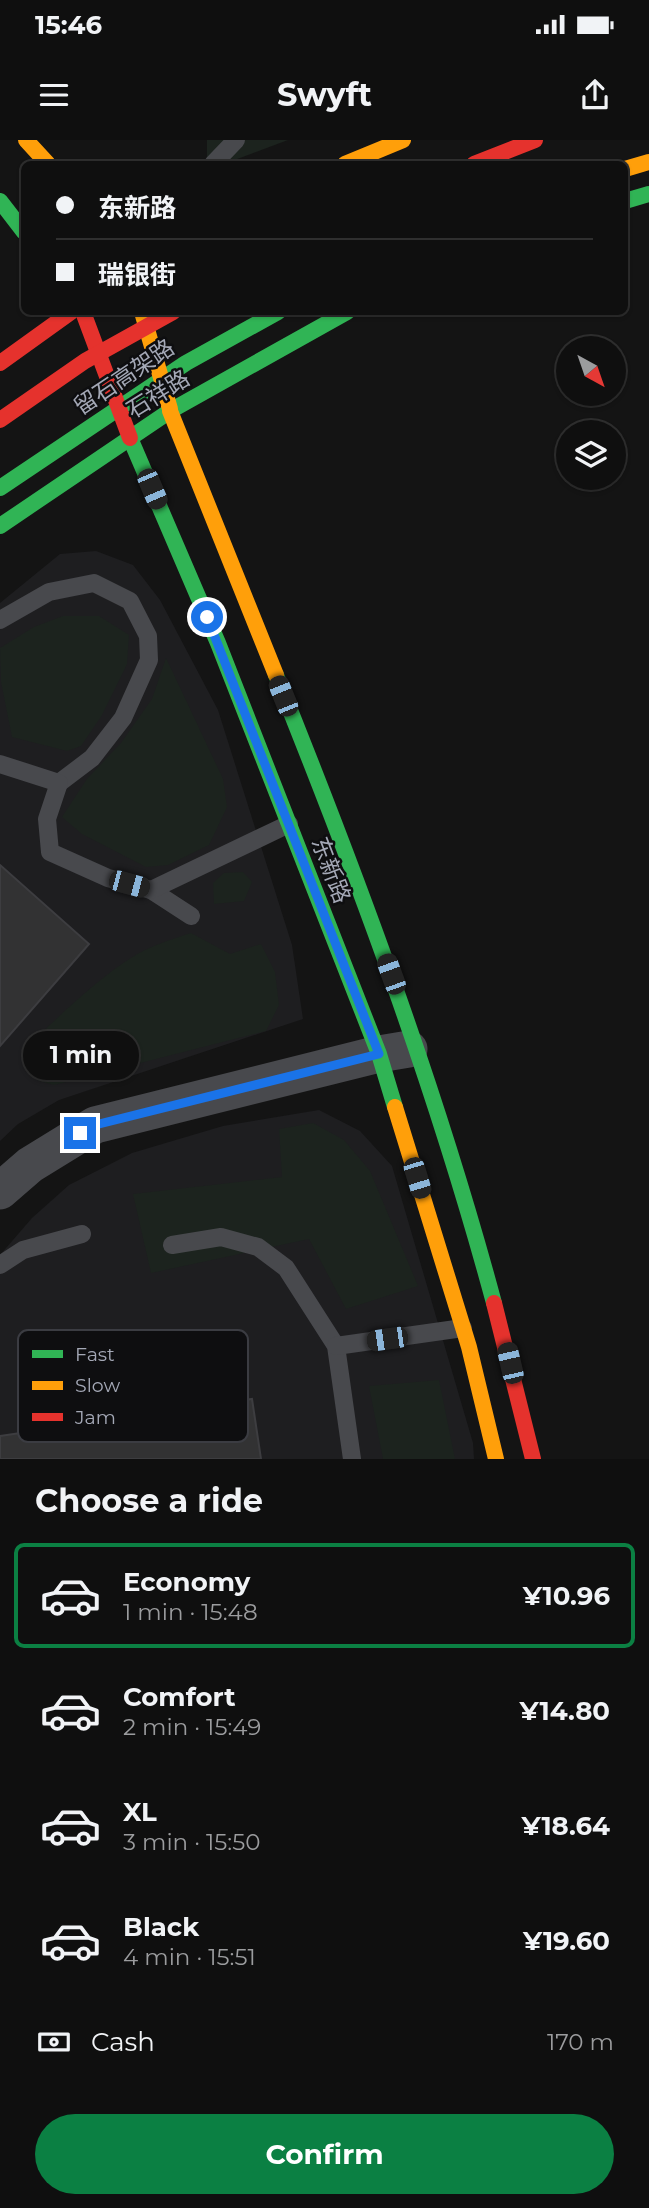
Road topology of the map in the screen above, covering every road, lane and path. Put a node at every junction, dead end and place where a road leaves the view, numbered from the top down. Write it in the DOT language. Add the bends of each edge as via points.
graph roads {
  1 [pos="26,140"];
  2 [pos="236,140"];
  3 [pos="403,140"];
  4 [pos="535,140"];
  5 [pos="45,161"];
  6 [pos="216,161"];
  7 [pos="352,161"];
  8 [pos="482,161"];
  9 [pos="649,162"];
  10 [pos="628,168"];
  11 [pos="649,194"];
  12 [pos="628,200"];
  13 [pos="0,201"];
  14 [pos="21,228"];
  15 [pos="67,315"];
  16 [pos="84,315"];
  17 [pos="143,315"];
  18 [pos="168,315"];
  19 [pos="273,315"];
  20 [pos="342,315"];
  21 [pos="0,363"];
  22 [pos="170,411"];
  23 [pos="0,420"];
  24 [pos="130,438"];
  25 [pos="0,488"];
  26 [pos="0,526"];
  27 [pos="0,620"];
  28 [pos="0,764"];
  29 [pos="59,783"];
  30 [pos="289,824"];
  31 [pos="150,890"];
  32 [pos="191,916"];
  33 [pos="417,1047"];
  34 [pos="379,1054"];
  35 [pos="0,1191"];
  36 [pos="82,1234"];
  37 [pos="172,1245"];
  38 [pos="0,1265"];
  39 [pos="463,1328"];
  40 [pos="336,1346"];
  41 [pos="352,1459"];
  42 [pos="496,1459"];
  43 [pos="533,1459"];
  1 -- 5 [label="main road"];
  2 -- 6 [label="lane"];
  3 -- 7 [label="main road"];
  4 -- 8 [label="main road"];
  9 -- 10 [label="main road"];
  11 -- 12 [label="main road"];
  13 -- 14 [label="main road"];
  15 -- 21 [label="main road"];
  16 -- 24 [label="main road, 东新路"];
  17 -- 22 [label="main road, 东新路"];
  18 -- 23 [label="main road, 留石高架路" via="85,361"];
  19 -- 25 [label="main road, 留石高架路" via="186,363"];
  20 -- 22 [label="main road, 石祥路"];
  22 -- 24 [label="main road, 石祥路"];
  22 -- 33 [label="main road, 东新路" via="355,877"];
  24 -- 26 [label="main road, 石祥路"];
  24 -- 30 [label="main road, 东新路"];
  27 -- 29 [label="lane" via="49,592 94,583 130,601 148,636 149,660 123,718 92,758"];
  28 -- 29 [label="lane"];
  29 -- 31 [label="lane" via="47,819 50,852 107,878"];
  30 -- 31 [label="lane"];
  30 -- 34 [label="main road, 东新路"];
  31 -- 32 [label="lane"];
  33 -- 34 [label="street"];
  33 -- 43 [label="main road, 东新路" via="493,1292"];
  34 -- 35 [label="street" via="95,1125 30,1165"];
  34 -- 39 [label="main road, 东新路"];
  36 -- 38 [label="lane" via="23,1250"];
  37 -- 40 [label="lane" via="221,1237 258,1247 286,1268"];
  39 -- 40 [label="lane"];
  39 -- 42 [label="main road, 东新路"];
  40 -- 41 [label="lane"];
}
